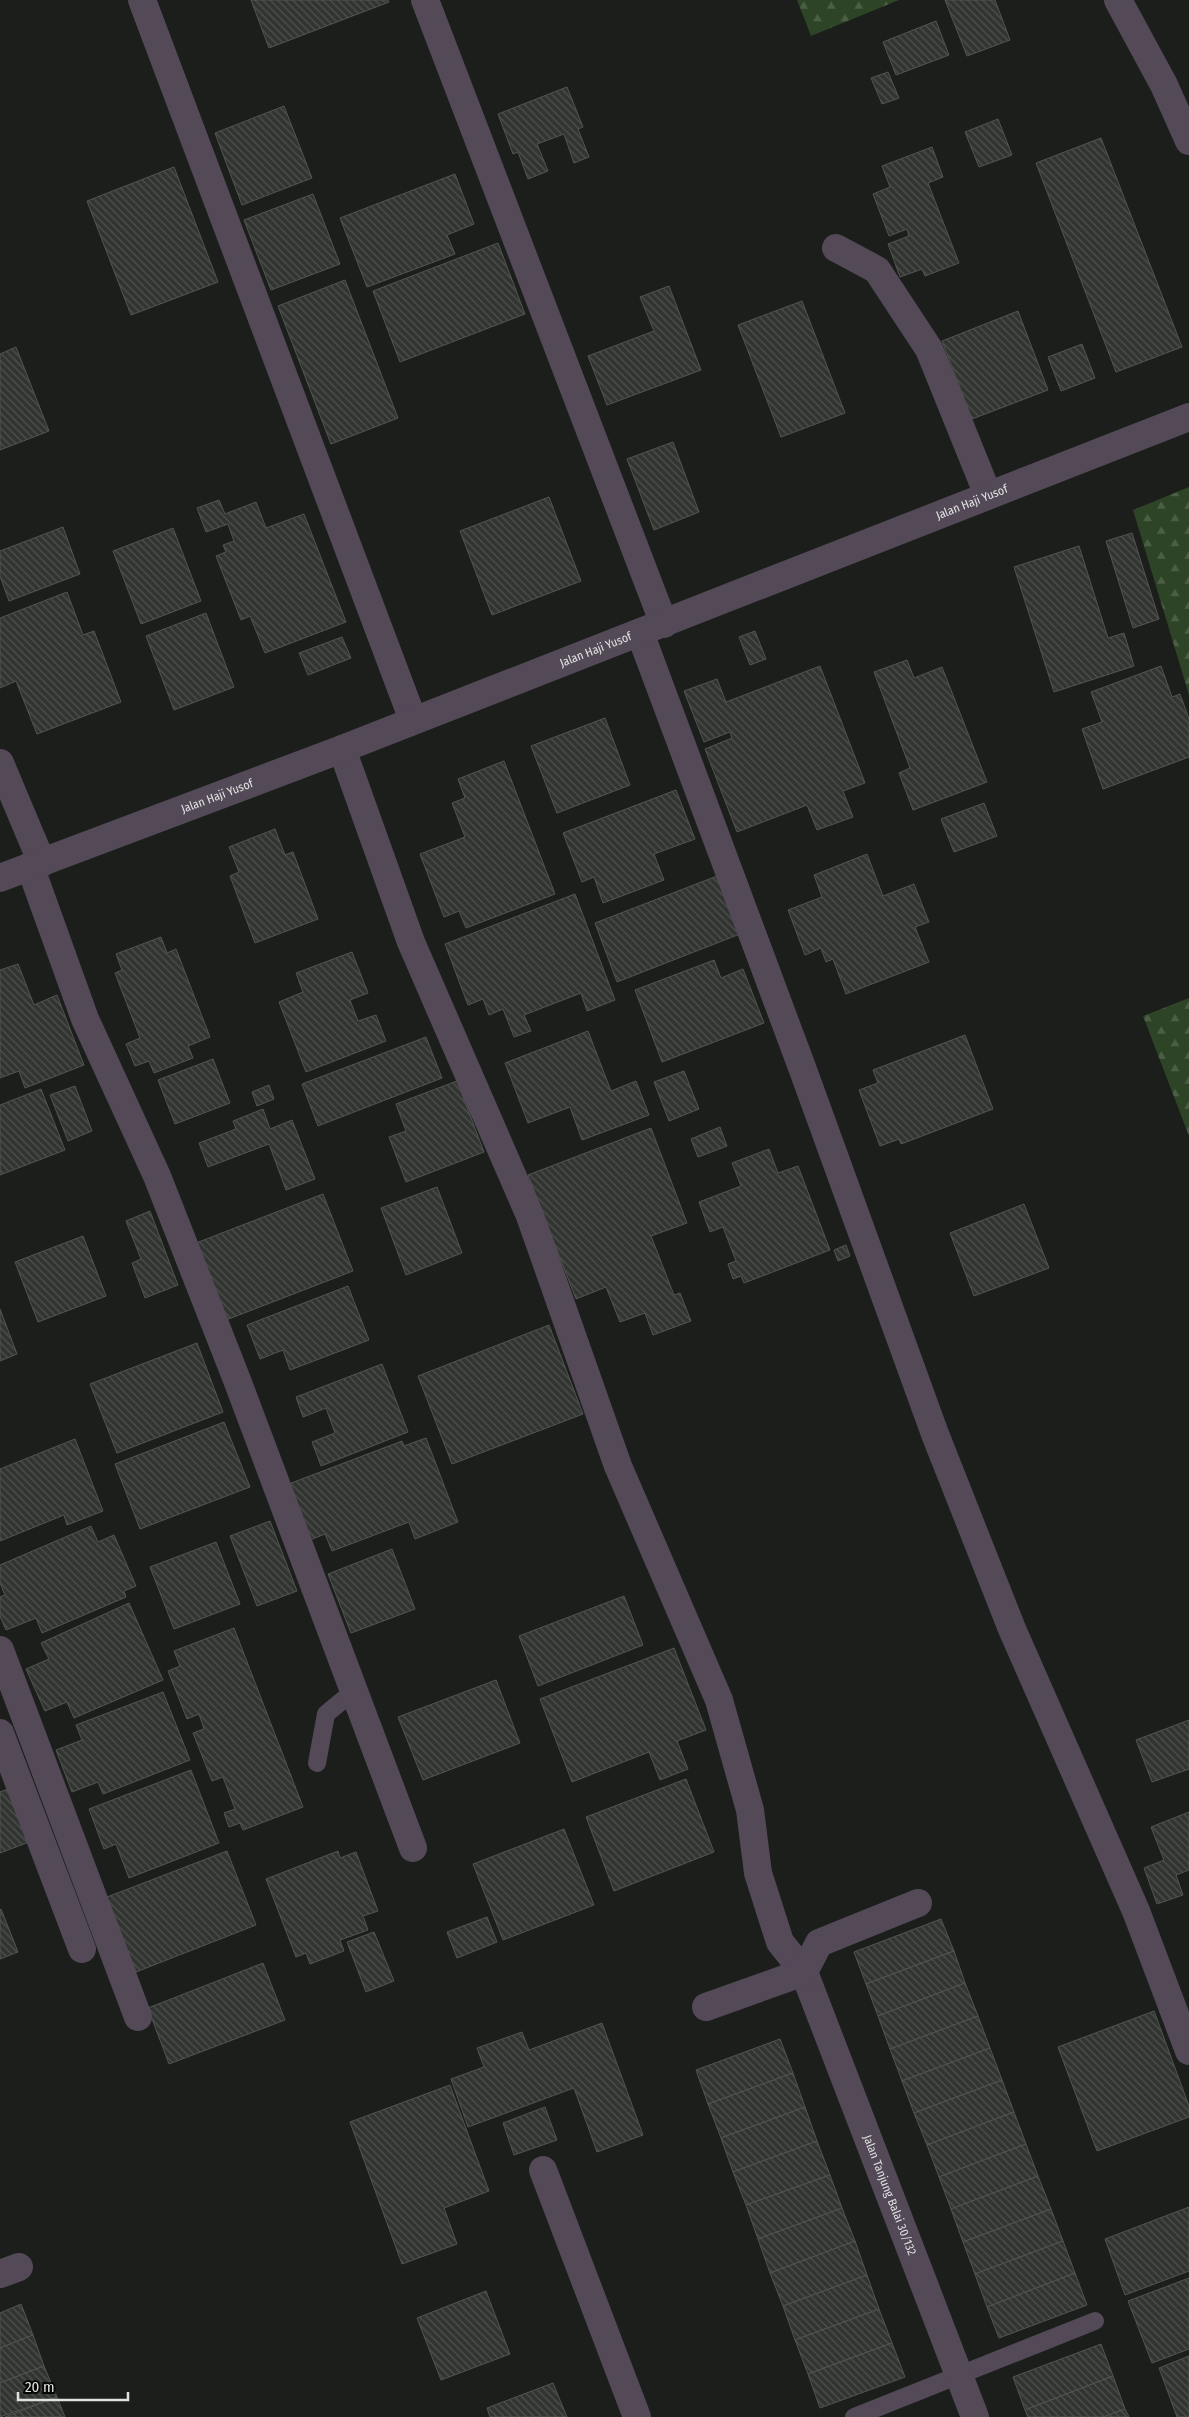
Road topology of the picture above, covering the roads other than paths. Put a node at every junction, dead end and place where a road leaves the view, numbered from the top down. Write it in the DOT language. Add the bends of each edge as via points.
graph roads {
  1 [pos="142,0"];
  2 [pos="425,0"];
  3 [pos="1118,0"];
  4 [pos="1189,141"];
  5 [pos="836,248"];
  6 [pos="1189,417"];
  7 [pos="988,495"];
  8 [pos="652,628"];
  9 [pos="413,720"];
  10 [pos="342,749"];
  11 [pos="0,763"];
  12 [pos="36,864"];
  13 [pos="0,878"];
  14 [pos="0,1650"];
  15 [pos="355,1690"];
  16 [pos="0,1733"];
  17 [pos="317,1763"];
  18 [pos="413,1848"];
  19 [pos="918,1903"];
  20 [pos="82,1949"];
  21 [pos="804,1972"];
  22 [pos="706,2007"];
  23 [pos="138,2017"];
  24 [pos="1189,2050"];
  25 [pos="543,2170"];
  26 [pos="1095,2321"];
  27 [pos="959,2374"];
  28 [pos="637,2417"];
  29 [pos="854,2417"];
  30 [pos="975,2417"];
  1 -- 9 [label="street"];
  2 -- 8 [label="street"];
  3 -- 4 [label="street" via="1164,85"];
  5 -- 7 [label="street" via="877,270 928,349"];
  6 -- 7 [label="street, Jalan Haji Yusof"];
  7 -- 8 [label="street, Jalan Haji Yusof"];
  8 -- 9 [label="street, Jalan Haji Yusof"];
  8 -- 24 [label="street" via="804,1070 935,1434 1012,1629 1136,1911"];
  9 -- 10 [label="street, Jalan Haji Yusof"];
  10 -- 12 [label="street, Jalan Haji Yusof"];
  10 -- 21 [label="street, Jalan Tanjung Balai 30/132" via="411,942 530,1216 618,1466 719,1700 750,1810 758,1873 780,1942"];
  11 -- 12 [label="street"];
  12 -- 13 [label="street, Jalan Haji Yusof"];
  12 -- 15 [label="street" via="85,1019 157,1176"];
  14 -- 23 [label="street"];
  15 -- 17 [label="lane" via="326,1714"];
  15 -- 18 [label="street"];
  16 -- 20 [label="street"];
  19 -- 21 [label="street" via="819,1943"];
  21 -- 22 [label="street"];
  21 -- 27 [label="street, Jalan Tanjung Balai 30/132"];
  25 -- 28 [label="street"];
  26 -- 27 [label="lane"];
  27 -- 29 [label="lane"];
  27 -- 30 [label="street, Jalan Tanjung Balai 30/132"];
}
